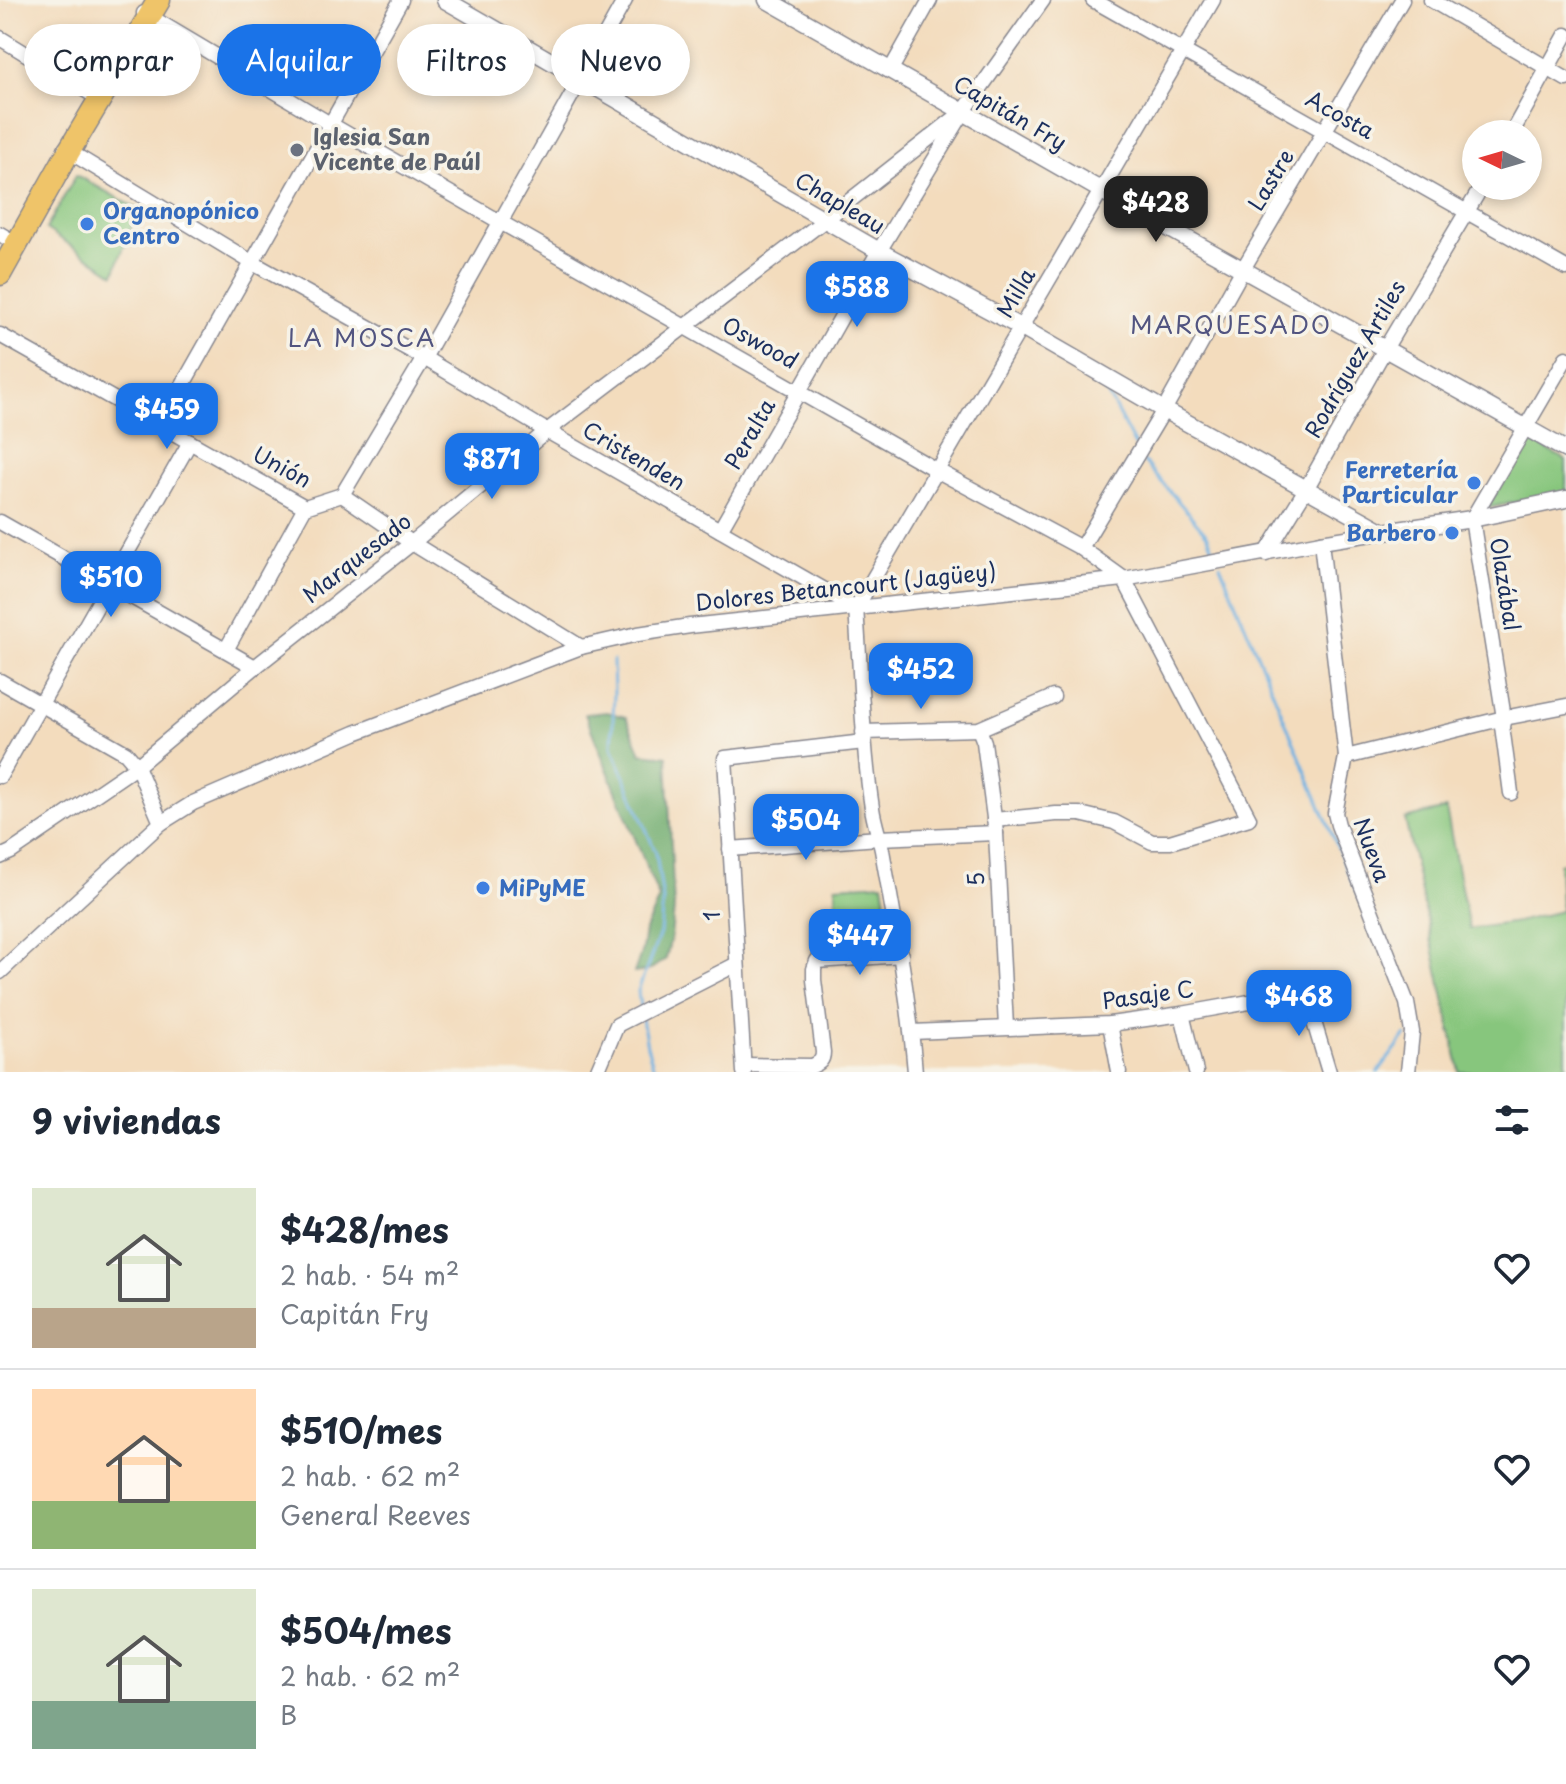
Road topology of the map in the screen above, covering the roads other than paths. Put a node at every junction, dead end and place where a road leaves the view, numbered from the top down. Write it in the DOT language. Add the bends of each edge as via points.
graph roads {
  1 [pos="401,0"];
  2 [pos="445,0"];
  3 [pos="625,0"];
  4 [pos="767,0"];
  5 [pos="930,0"];
  6 [pos="1043,0"];
  7 [pos="1093,0"];
  8 [pos="1213,0"];
  9 [pos="1402,0"];
  10 [pos="1431,0"];
  11 [pos="785,4"];
  12 [pos="149,7"];
  13 [pos="612,24"];
  14 [pos="1566,35"];
  15 [pos="0,38"];
  16 [pos="1184,52"];
  17 [pos="24,53"];
  18 [pos="551,62"];
  19 [pos="1548,68"];
  20 [pos="890,71"];
  21 [pos="1566,79"];
  22 [pos="95,96"];
  23 [pos="572,96"];
  24 [pos="610,96"];
  25 [pos="964,111"];
  26 [pos="1519,120"];
  27 [pos="330,124"];
  28 [pos="1325,132"];
  29 [pos="65,149"];
  30 [pos="1102,191"];
  31 [pos="1474,200"];
  32 [pos="1468,212"];
  33 [pos="825,220"];
  34 [pos="502,223"];
  35 [pos="6,242"];
  36 [pos="879,251"];
  37 [pos="253,263"];
  38 [pos="1566,268"];
  39 [pos="1243,269"];
  40 [pos="0,274"];
  41 [pos="685,326"];
  42 [pos="1022,328"];
  43 [pos="0,335"];
  44 [pos="1385,349"];
  45 [pos="424,358"];
  46 [pos="1566,358"];
  47 [pos="800,391"];
  48 [pos="1164,410"];
  49 [pos="160,425"];
  50 [pos="1526,427"];
  51 [pos="547,431"];
  52 [pos="190,442"];
  53 [pos="1566,450"];
  54 [pos="938,471"];
  55 [pos="1306,489"];
  56 [pos="342,495"];
  57 [pos="1566,499"];
  58 [pos="305,507"];
  59 [pos="1472,519"];
  60 [pos="0,522"];
  61 [pos="720,530"];
  62 [pos="1384,532"];
  63 [pos="1321,542"];
  64 [pos="412,543"];
  65 [pos="1081,548"];
  66 [pos="1266,554"];
  67 [pos="1124,579"];
  68 [pos="109,583"];
  69 [pos="856,608"];
  70 [pos="581,647"];
  71 [pos="226,650"];
  72 [pos="255,667"];
  73 [pos="0,681"];
  74 [pos="1053,697"];
  75 [pos="41,704"];
  76 [pos="1566,706"];
  77 [pos="1504,718"];
  78 [pos="979,729"];
  79 [pos="864,737"];
  80 [pos="1346,757"];
  81 [pos="137,766"];
  82 [pos="0,776"];
  83 [pos="1511,793"];
  84 [pos="161,823"];
  85 [pos="995,826"];
  86 [pos="879,838"];
  87 [pos="730,849"];
  88 [pos="0,857"];
  89 [pos="901,955"];
  90 [pos="737,964"];
  91 [pos="0,972"];
  92 [pos="1182,1014"];
  93 [pos="1110,1024"];
  94 [pos="1006,1027"];
  95 [pos="912,1032"];
  96 [pos="744,1068"];
  97 [pos="597,1072"];
  98 [pos="915,1072"];
  99 [pos="1119,1072"];
  100 [pos="1196,1072"];
  101 [pos="1329,1072"];
  102 [pos="1408,1072"];
  1 -- 27 [label="street"];
  2 -- 18 [label="street, Chapleau"];
  3 -- 13 [label="street"];
  4 -- 11 [label="street, Capitán Fry"];
  5 -- 20 [label="street"];
  6 -- 25 [label="street"];
  7 -- 16 [label="street, Acosta"];
  8 -- 16 [label="street, Milla"];
  9 -- 28 [label="street, Lastre"];
  10 -- 19 [label="street"];
  11 -- 20 [label="street, Capitán Fry"];
  12 -- 27 [label="street, Oswood"];
  14 -- 19 [label="street"];
  15 -- 17 [label="street"];
  16 -- 28 [label="street, Acosta"];
  16 -- 30 [label="street, Milla"];
  19 -- 21 [label="street"];
  19 -- 26 [label="street"];
  20 -- 25 [label="street, Capitán Fry"];
  22 -- 29 [label="main road"];
  23 -- 34 [label="street"];
  24 -- 33 [label="street, Chapleau"];
  25 -- 30 [label="street, Capitán Fry"];
  25 -- 33 [label="street, Marquesado"];
  25 -- 36 [label="street, Peralta"];
  27 -- 34 [label="street, Oswood"];
  27 -- 37 [label="street"];
  28 -- 32 [label="street, Acosta"];
  28 -- 39 [label="street, Lastre"];
  29 -- 35 [label="main road"];
  29 -- 37 [label="street, Cristenden"];
  30 -- 39 [label="street, Capitán Fry"];
  30 -- 42 [label="street, Milla"];
  31 -- 32 [label="street, Rodríguez Artiles"];
  32 -- 38 [label="street, Acosta"];
  32 -- 44 [label="street, Rodríguez Artiles"];
  33 -- 36 [label="street, Chapleau"];
  33 -- 41 [label="street, Marquesado"];
  34 -- 41 [label="street, Oswood"];
  34 -- 45 [label="street"];
  35 -- 40 [label="main road"];
  36 -- 42 [label="street, Chapleau"];
  36 -- 47 [label="street, Peralta"];
  37 -- 45 [label="street, Cristenden"];
  37 -- 49 [label="street"];
  39 -- 44 [label="street, Capitán Fry"];
  39 -- 48 [label="street, Lastre"];
  41 -- 47 [label="street, Oswood"];
  41 -- 51 [label="street, Marquesado"];
  42 -- 48 [label="street, Chapleau"];
  42 -- 54 [label="street, Milla"];
  43 -- 49 [label="street, Unión"];
  44 -- 50 [label="street, Capitán Fry"];
  44 -- 55 [label="street, Rodríguez Artiles"];
  45 -- 51 [label="street, Cristenden"];
  45 -- 56 [label="street"];
  46 -- 50 [label="street, Olazábal"];
  47 -- 54 [label="street, Oswood"];
  47 -- 61 [label="street, Peralta"];
  48 -- 55 [label="street, Chapleau"];
  48 -- 65 [label="street, Lastre"];
  49 -- 52 [label="street, Unión"];
  50 -- 53 [label="street, Capitán Fry"];
  50 -- 59 [label="street, Olazábal"];
  51 -- 61 [label="street, Cristenden"];
  51 -- 64 [label="street, Marquesado"];
  52 -- 58 [label="street, Unión"];
  52 -- 68 [label="street"];
  54 -- 65 [label="street, Oswood"];
  54 -- 69 [label="street, Milla"];
  55 -- 62 [label="street, Chapleau"];
  55 -- 66 [label="street, Rodríguez Artiles"];
  56 -- 58 [label="street, Unión"];
  56 -- 64 [label="street"];
  57 -- 59 [label="street, Dolores Betancourt (Jagüey)"];
  58 -- 71 [label="street"];
  59 -- 62 [label="street, Dolores Betancourt (Jagüey)"];
  59 -- 77 [label="street, Olazábal"];
  60 -- 68 [label="street"];
  61 -- 69 [label="street, Cristenden"];
  62 -- 63 [label="street, Dolores Betancourt (Jagüey)"];
  63 -- 66 [label="street, Dolores Betancourt (Jagüey)"];
  63 -- 80 [label="street, Nueva"];
  64 -- 70 [label="street"];
  64 -- 72 [label="street, Marquesado"];
  65 -- 67 [label="street, Oswood"];
  66 -- 67 [label="street, Dolores Betancourt (Jagüey)"];
  67 -- 69 [label="street, Dolores Betancourt (Jagüey)"];
  67 -- 85 [label="street, Oswood" via="1249,818 1170,842 1152,842 1114,822 1080,814"];
  68 -- 71 [label="street"];
  68 -- 75 [label="street"];
  69 -- 70 [label="street, Dolores Betancourt (Jagüey)" via="664,630"];
  69 -- 79 [label="street"];
  70 -- 84 [label="street, Dolores Betancourt (Jagüey)" via="355,733 193,803"];
  71 -- 72 [label="street"];
  72 -- 81 [label="street, Marquesado"];
  73 -- 75 [label="street"];
  74 -- 78 [label="street"];
  75 -- 81 [label="street" via="126,753"];
  75 -- 82 [label="street"];
  76 -- 77 [label="street"];
  77 -- 80 [label="street"];
  77 -- 83 [label="street, Olazábal"];
  78 -- 79 [label="street"];
  78 -- 85 [label="street, 5"];
  79 -- 86 [label="street"];
  79 -- 87 [label="street, 1" via="725,758"];
  80 -- 102 [label="street, Nueva" via="1335,813 1407,1003 1412,1032"];
  81 -- 84 [label="street"];
  81 -- 88 [label="street, Marquesado"];
  84 -- 91 [label="street, Dolores Betancourt (Jagüey)"];
  85 -- 86 [label="street"];
  85 -- 94 [label="street, 5"];
  86 -- 87 [label="street"];
  86 -- 89 [label="street"];
  87 -- 90 [label="street, 1"];
  89 -- 95 [label="street"];
  89 -- 96 [label="street" via="817,961 814,980 823,1058 812,1066"];
  90 -- 96 [label="street, 1"];
  90 -- 97 [label="street" via="617,1025"];
  92 -- 93 [label="street, Pasaje C"];
  92 -- 100 [label="street"];
  92 -- 101 [label="street, Pasaje C" via="1305,992"];
  93 -- 94 [label="street, Pasaje C"];
  93 -- 99 [label="street"];
  94 -- 95 [label="street, Pasaje C"];
  95 -- 98 [label="street"];
}
